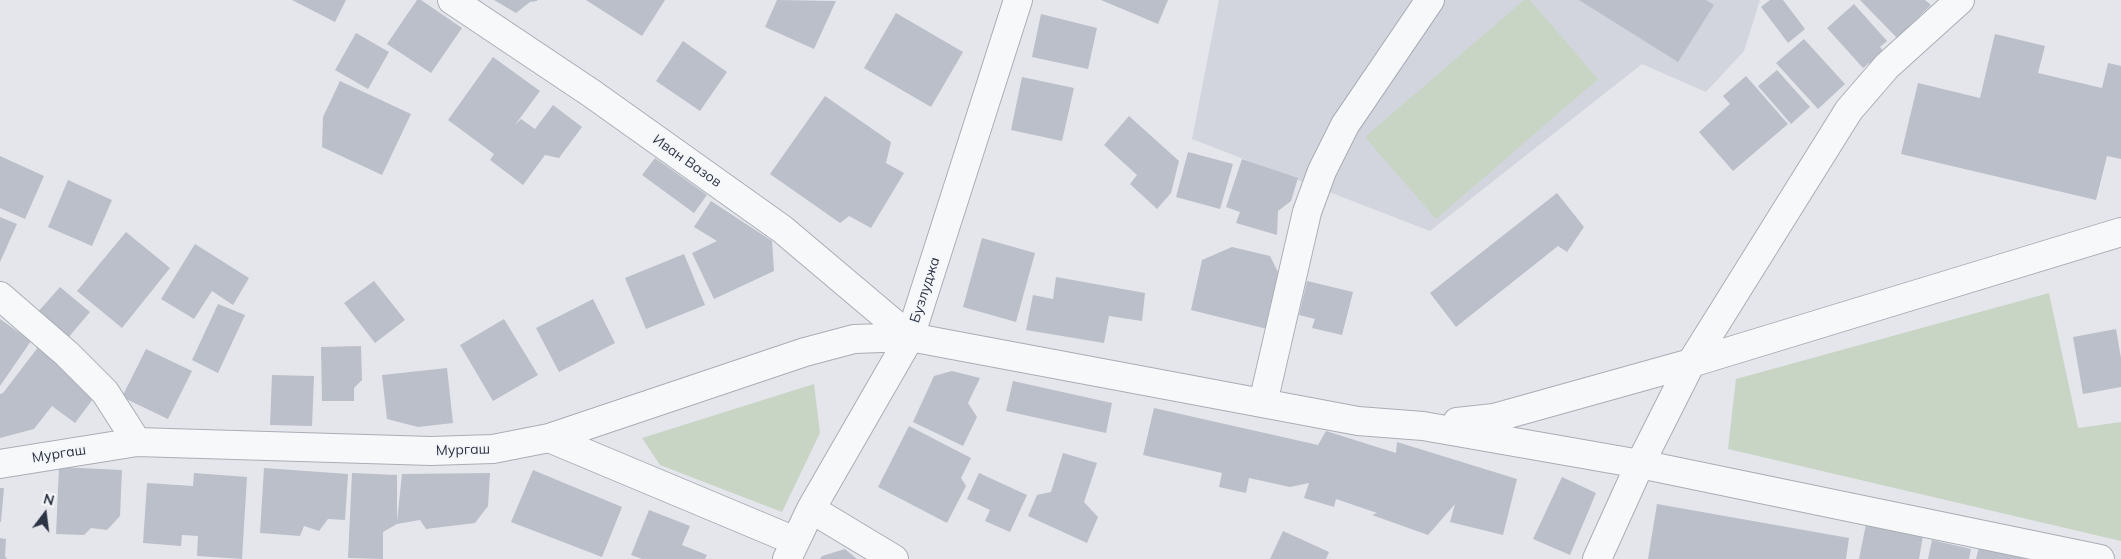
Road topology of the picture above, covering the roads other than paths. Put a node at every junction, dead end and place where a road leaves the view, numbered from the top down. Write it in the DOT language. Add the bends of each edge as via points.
graph roads {
  1 [pos="452,0"];
  2 [pos="1018,0"];
  3 [pos="1430,0"];
  4 [pos="1951,3"];
  5 [pos="2121,232"];
  6 [pos="0,296"];
  7 [pos="910,337"];
  8 [pos="1691,363"];
  9 [pos="1263,403"];
  10 [pos="1423,426"];
  11 [pos="550,438"];
  12 [pos="137,442"];
  13 [pos="0,464"];
  14 [pos="1640,464"];
  15 [pos="811,510"];
  16 [pos="791,550"];
  17 [pos="894,559"];
  18 [pos="1597,559"];
  19 [pos="2100,559"];
  1 -- 7 [label="street, Иван Вазов" via="591,93 782,229"];
  2 -- 7 [label="street, Бузлуджа"];
  3 -- 9 [label="street" via="1345,125 1322,171 1307,212"];
  4 -- 8 [label="street" via="1887,66 1849,110"];
  5 -- 8 [label="street"];
  6 -- 12 [label="street" via="105,392"];
  7 -- 9 [label="street, Мургаш"];
  7 -- 11 [label="street, Мургаш" via="854,339 814,350"];
  7 -- 15 [label="street, Бузлуджа"];
  8 -- 10 [label="street" via="1494,418"];
  8 -- 14 [label="street"];
  9 -- 10 [label="street, Мургаш" via="1358,421"];
  10 -- 14 [label="street"];
  11 -- 12 [label="street, Мургаш" via="493,449 431,451"];
  11 -- 16 [label="street"];
  12 -- 13 [label="street, Мургаш"];
  14 -- 18 [label="street"];
  14 -- 19 [label="street"];
  15 -- 16 [label="street, Бузлуджа"];
  15 -- 17 [label="street"];
}
